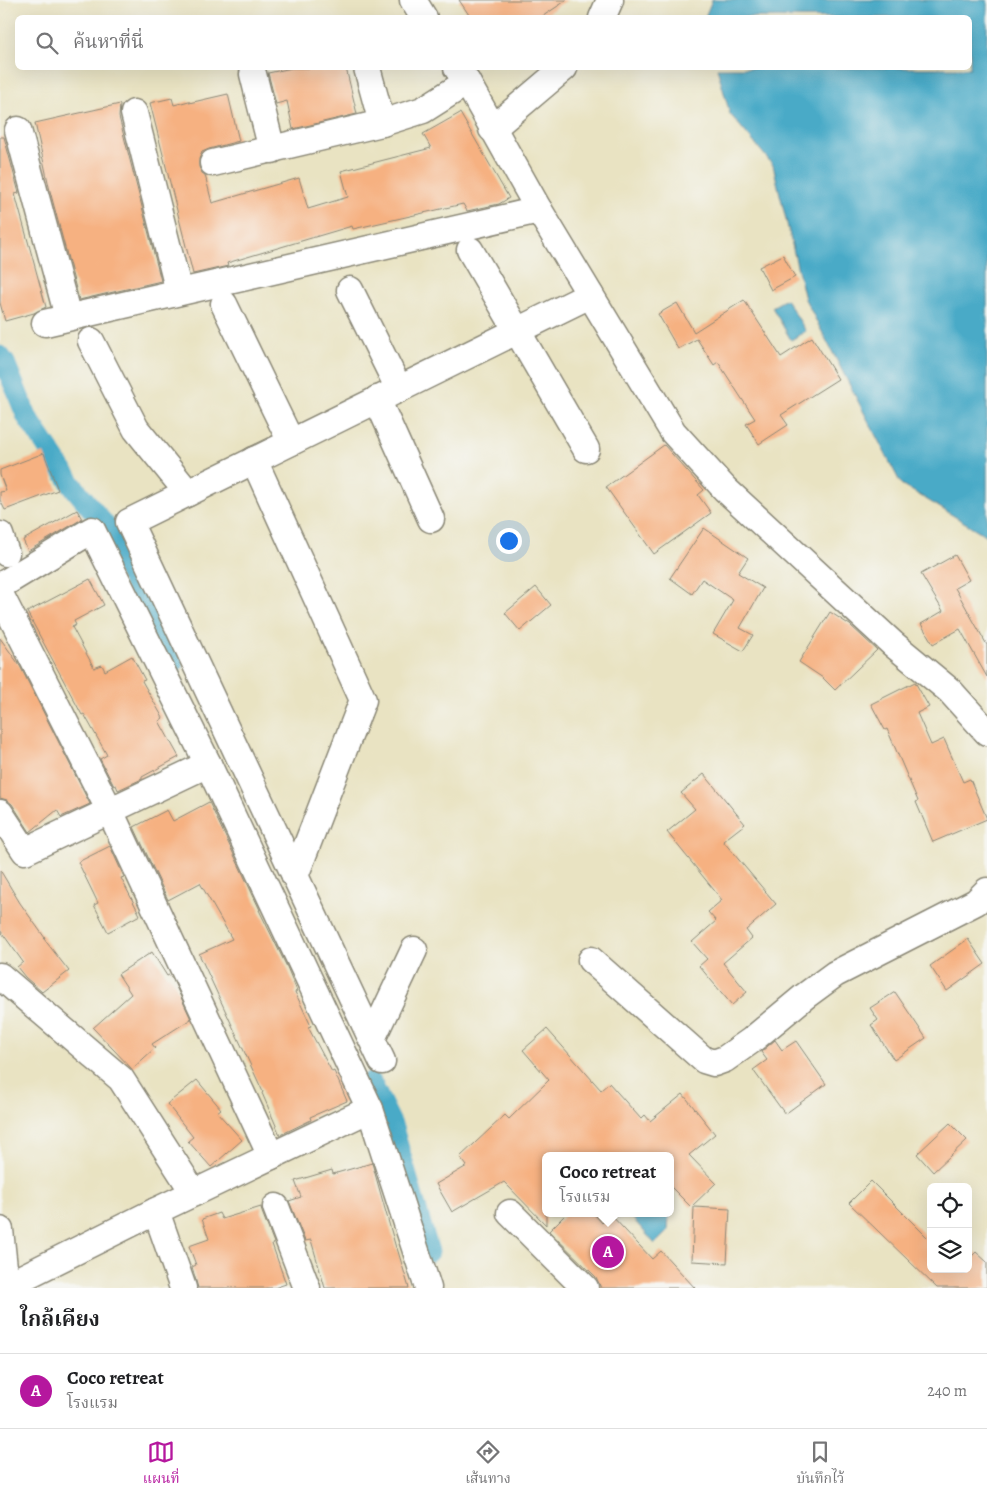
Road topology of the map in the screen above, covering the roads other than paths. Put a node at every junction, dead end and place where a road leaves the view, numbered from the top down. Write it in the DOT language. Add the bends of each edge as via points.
graph roads {
  1 [pos="413,0"];
  2 [pos="610,0"];
  3 [pos="422,15"];
  4 [pos="603,15"];
  5 [pos="368,70"];
  6 [pos="562,70"];
  7 [pos="253,74"];
  8 [pos="462,75"];
  9 [pos="134,113"];
  10 [pos="382,124"];
  11 [pos="492,128"];
  12 [pos="18,130"];
  13 [pos="272,150"];
  14 [pos="213,163"];
  15 [pos="539,210"];
  16 [pos="470,250"];
  17 [pos="350,290"];
  18 [pos="179,292"];
  19 [pos="590,295"];
  20 [pos="224,304"];
  21 [pos="518,330"];
  22 [pos="91,341"];
  23 [pos="388,394"];
  24 [pos="291,442"];
  25 [pos="586,449"];
  26 [pos="254,460"];
  27 [pos="188,492"];
  28 [pos="431,519"];
  29 [pos="0,586"];
  30 [pos="0,594"];
  31 [pos="987,732"];
  32 [pos="208,764"];
  33 [pos="110,811"];
  34 [pos="0,813"];
  35 [pos="295,876"];
  36 [pos="987,891"];
  37 [pos="414,950"];
  38 [pos="591,960"];
  39 [pos="0,977"];
  40 [pos="370,1109"];
  41 [pos="271,1156"];
  42 [pos="194,1193"];
  43 [pos="276,1206"];
  44 [pos="156,1211"];
  45 [pos="510,1213"];
  46 [pos="0,1230"];
  47 [pos="3,1286"];
  48 [pos="182,1288"];
  49 [pos="307,1288"];
  50 [pos="428,1288"];
  51 [pos="585,1288"];
  1 -- 3 [label="street"];
  2 -- 4 [label="street"];
  5 -- 10 [label="street"];
  6 -- 11 [label="street"];
  7 -- 13 [label="street"];
  8 -- 10 [label="street" via="423,110"];
  8 -- 11 [label="street"];
  9 -- 18 [label="street"];
  10 -- 13 [label="street"];
  11 -- 15 [label="street"];
  12 -- 18 [label="street" via="57,320"];
  13 -- 14 [label="street"];
  15 -- 18 [label="street"];
  15 -- 19 [label="street"];
  16 -- 21 [label="street"];
  17 -- 23 [label="street"];
  19 -- 21 [label="street"];
  19 -- 31 [label="street" via="674,432 718,482 894,644 950,691"];
  20 -- 24 [label="street"];
  21 -- 23 [label="street"];
  21 -- 25 [label="street"];
  22 -- 27 [label="street" via="136,429"];
  23 -- 24 [label="street"];
  23 -- 28 [label="street"];
  24 -- 26 [label="street"];
  26 -- 27 [label="street"];
  26 -- 35 [label="street" via="363,700"];
  27 -- 35 [label="street" via="129,522"];
  29 -- 32 [label="street" via="92,530"];
  30 -- 33 [label="street"];
  32 -- 33 [label="street"];
  32 -- 40 [label="street"];
  33 -- 34 [label="street" via="25,851"];
  33 -- 41 [label="street"];
  35 -- 37 [label="street" via="377,1050"];
  36 -- 38 [label="street" via="976,902 835,974 752,1040 714,1063 704,1060"];
  39 -- 42 [label="street" via="121,1079"];
  40 -- 41 [label="street"];
  40 -- 50 [label="street"];
  41 -- 42 [label="street"];
  42 -- 44 [label="street"];
  43 -- 49 [label="street"];
  44 -- 47 [label="street"];
  44 -- 48 [label="street"];
  45 -- 51 [label="street"];
  46 -- 47 [label="street"];
}
